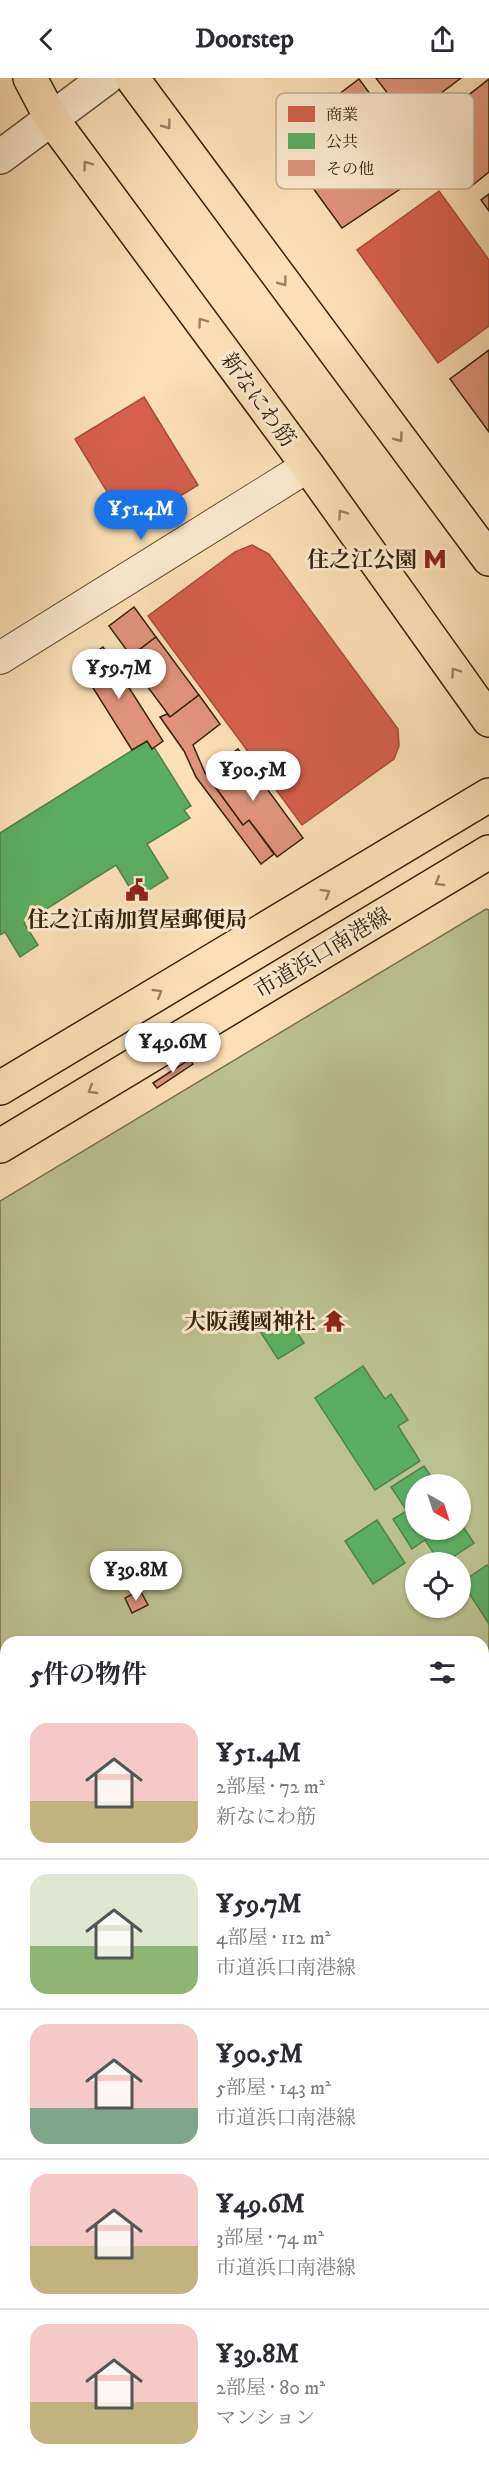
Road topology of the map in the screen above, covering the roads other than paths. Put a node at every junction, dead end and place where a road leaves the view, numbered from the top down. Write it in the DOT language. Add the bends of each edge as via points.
graph roads {
  1 [pos="30,78"];
  2 [pos="106,78"];
  3 [pos="132,78"];
  4 [pos="51,118"];
  5 [pos="0,157"];
  6 [pos="308,466"];
  7 [pos="489,559"];
  8 [pos="0,658"];
  9 [pos="489,720"];
  10 [pos="489,795"];
  11 [pos="489,852"];
  12 [pos="0,1088"];
  13 [pos="0,1146"];
  1 -- 4 [label="main road, 新なにわ筋"];
  2 -- 4 [label="street"];
  3 -- 7 [label="main road, one-way"];
  4 -- 5 [label="street"];
  6 -- 4 [label="main road, 新なにわ筋, one-way"];
  6 -- 8 [label="street"];
  9 -- 6 [label="main road, 新なにわ筋, one-way"];
  12 -- 10 [label="main road, one-way"];
  11 -- 13 [label="main road, 市道浜口南港線, one-way"];
}
